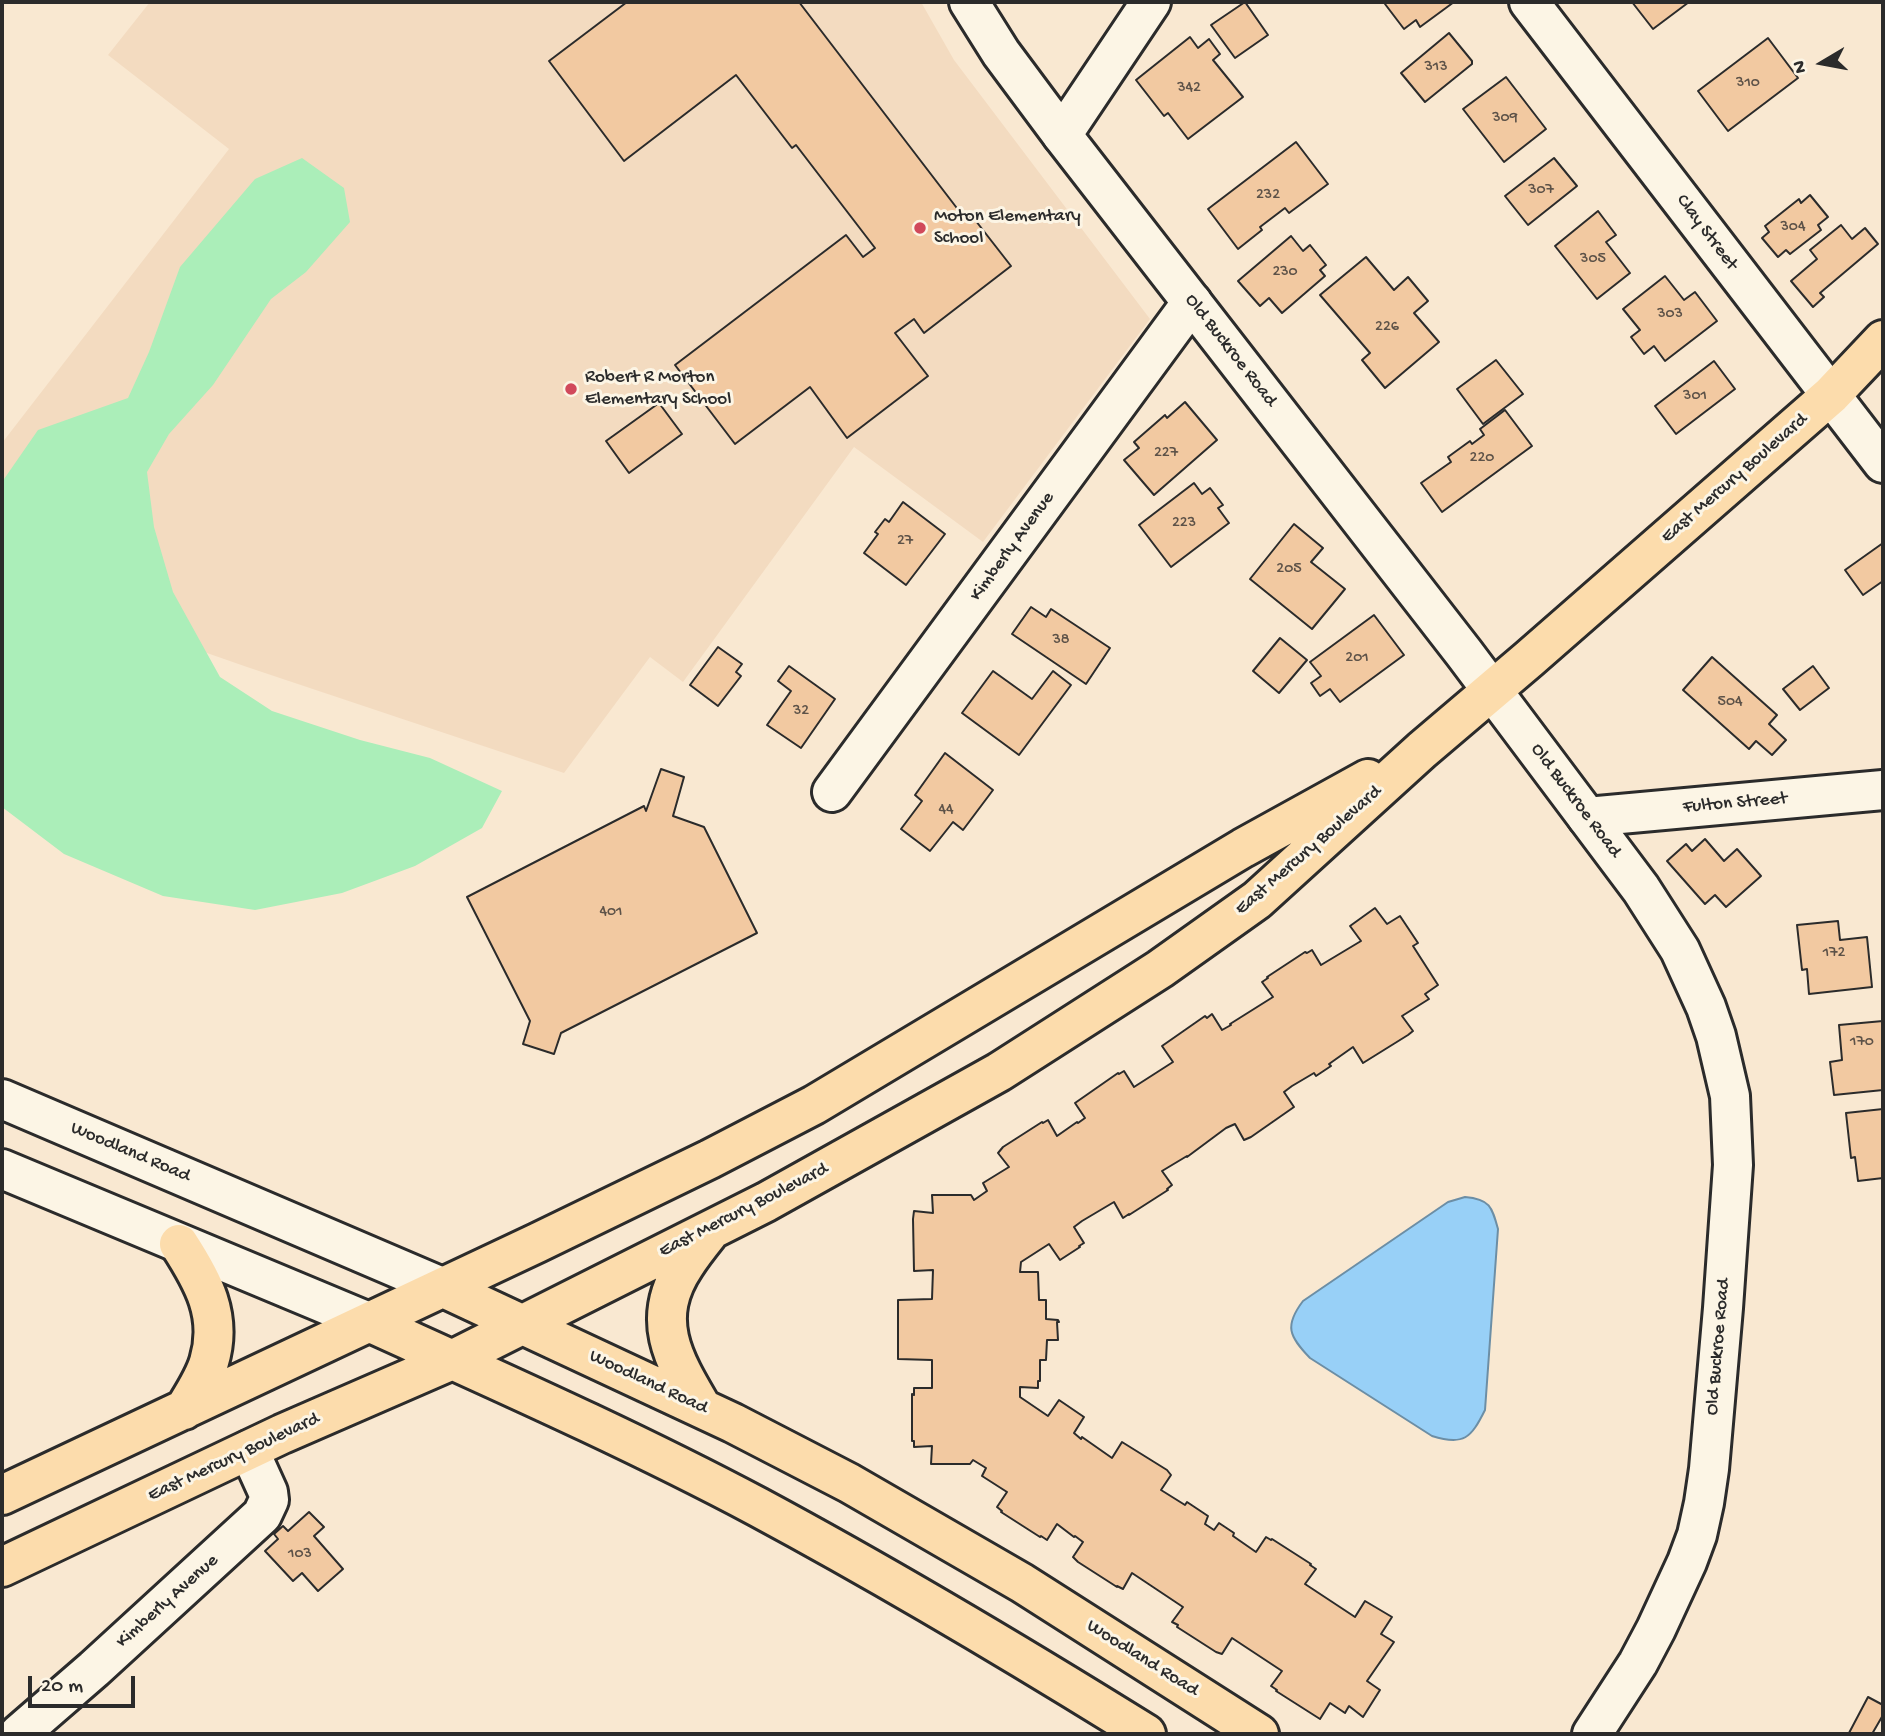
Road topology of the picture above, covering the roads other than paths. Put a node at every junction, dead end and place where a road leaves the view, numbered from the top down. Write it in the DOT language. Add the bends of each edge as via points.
graph roads {
  1 [pos="969,2"];
  2 [pos="1151,2"];
  3 [pos="1529,2"];
  4 [pos="1062,135"];
  5 [pos="1192,302"];
  6 [pos="1883,340"];
  7 [pos="1831,396"];
  8 [pos="1883,463"];
  9 [pos="1492,691"];
  10 [pos="1422,750"];
  11 [pos="1883,790"];
  12 [pos="832,792"];
  13 [pos="1587,817"];
  14 [pos="2,1098"];
  15 [pos="2,1169"];
  16 [pos="712,1229"];
  17 [pos="179,1244"];
  18 [pos="444,1288"];
  19 [pos="371,1323"];
  20 [pos="523,1324"];
  21 [pos="452,1360"];
  22 [pos="702,1408"];
  23 [pos="184,1410"];
  24 [pos="250,1450"];
  25 [pos="2,1496"];
  26 [pos="2,1567"];
  27 [pos="19,1734"];
  28 [pos="1146,1734"];
  29 [pos="1259,1734"];
  30 [pos="1592,1734"];
  1 -- 4 [label="street, Old Buckroe Road"];
  2 -- 4 [label="street"];
  3 -- 7 [label="street, Clay Street"];
  4 -- 5 [label="street, Old Buckroe Road"];
  5 -- 9 [label="street, Old Buckroe Road"];
  5 -- 12 [label="street, Kimberly Avenue"];
  6 -- 7 [label="main road, East Mercury Boulevard"];
  7 -- 8 [label="street, Clay Street"];
  7 -- 9 [label="main road, East Mercury Boulevard"];
  9 -- 10 [label="main road, East Mercury Boulevard"];
  9 -- 13 [label="street, Old Buckroe Road"];
  10 -- 16 [label="main road, East Mercury Boulevard" via="1257,900 1160,969 999,1072"];
  10 -- 18 [label="main road, East Mercury Boulevard" via="1243,848 814,1105"];
  11 -- 13 [label="street, Fulton Street"];
  13 -- 30 [label="street, Old Buckroe Road" via="1671,934 1706,1007 1730,1096 1733,1164 1709,1469 1697,1535 1650,1640"];
  14 -- 18 [label="street, Woodland Road"];
  15 -- 17 [label="street"];
  16 -- 20 [label="main road, East Mercury Boulevard"];
  16 -- 22 [label="main road" via="678,1277 666,1316 674,1357"];
  17 -- 19 [label="street"];
  17 -- 23 [label="main road" via="197,1271 213,1313 210,1360"];
  18 -- 19 [label="main road, East Mercury Boulevard"];
  18 -- 20 [label="main road, Woodland Road"];
  19 -- 21 [label="main road"];
  19 -- 23 [label="main road, East Mercury Boulevard"];
  20 -- 21 [label="main road, East Mercury Boulevard"];
  20 -- 22 [label="main road, Woodland Road"];
  21 -- 24 [label="main road, East Mercury Boulevard"];
  21 -- 28 [label="main road" via="756,1507 933,1605"];
  22 -- 29 [label="main road, Woodland Road" via="849,1483 1022,1583"];
  23 -- 25 [label="main road, East Mercury Boulevard"];
  24 -- 26 [label="main road, East Mercury Boulevard"];
  24 -- 27 [label="street, Kimberly Avenue" via="268,1492 262,1515"];
}
